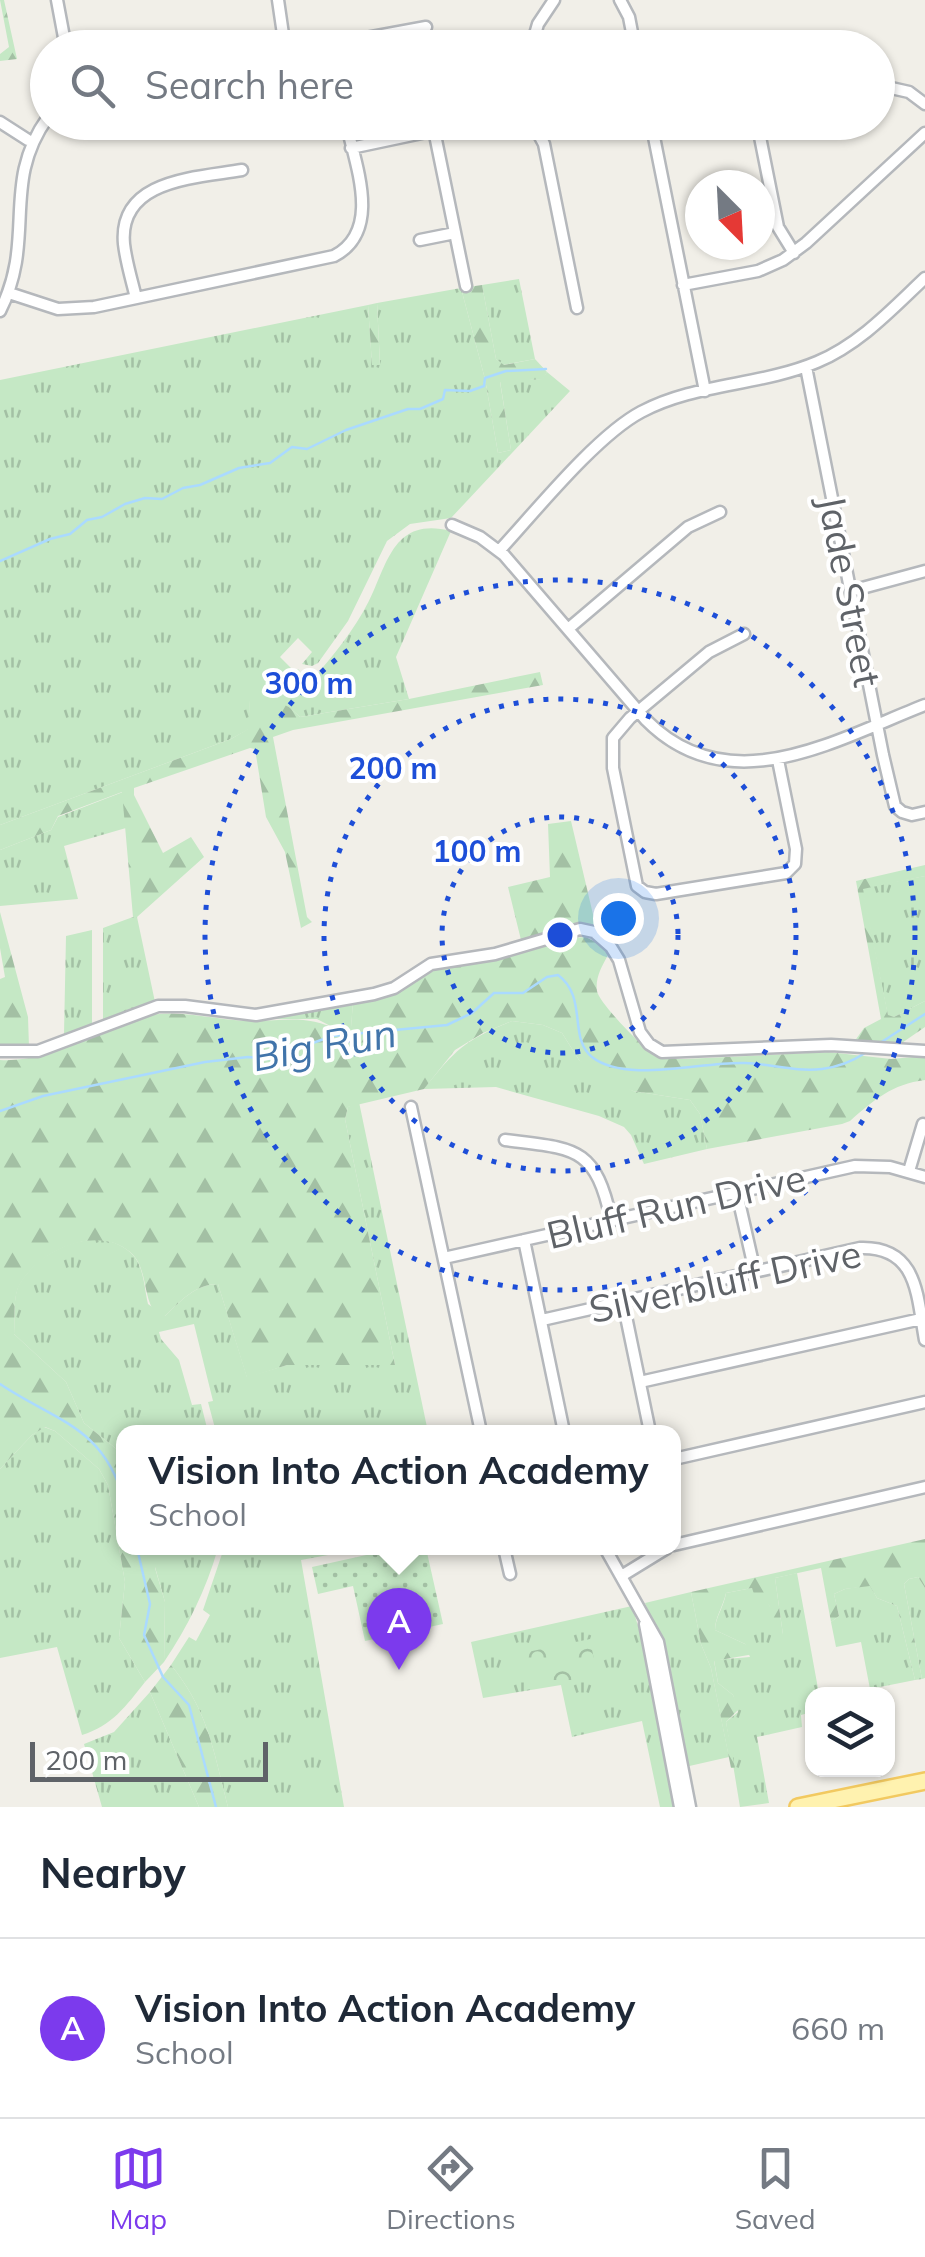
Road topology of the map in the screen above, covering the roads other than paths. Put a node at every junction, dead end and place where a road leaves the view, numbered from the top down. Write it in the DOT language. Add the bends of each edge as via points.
graph roads {
  1 [pos="56,0"];
  2 [pos="278,0"];
  3 [pos="554,0"];
  4 [pos="620,0"];
  5 [pos="426,27"];
  6 [pos="62,30"];
  7 [pos="283,30"];
  8 [pos="410,30"];
  9 [pos="536,30"];
  10 [pos="631,30"];
  11 [pos="895,89"];
  12 [pos="925,104"];
  13 [pos="0,122"];
  14 [pos="925,133"];
  15 [pos="30,138"];
  16 [pos="28,140"];
  17 [pos="349,140"];
  18 [pos="388,140"];
  19 [pos="436,140"];
  20 [pos="542,140"];
  21 [pos="654,140"];
  22 [pos="761,140"];
  23 [pos="351,148"];
  24 [pos="242,170"];
  25 [pos="455,233"];
  26 [pos="420,240"];
  27 [pos="794,253"];
  28 [pos="925,278"];
  29 [pos="466,286"];
  30 [pos="683,286"];
  31 [pos="9,294"];
  32 [pos="136,298"];
  33 [pos="577,308"];
  34 [pos="0,311"];
  35 [pos="806,366"];
  36 [pos="705,391"];
  37 [pos="720,512"];
  38 [pos="452,526"];
  39 [pos="499,551"];
  40 [pos="925,572"];
  41 [pos="851,590"];
  42 [pos="568,629"];
  43 [pos="744,634"];
  44 [pos="925,704"];
  45 [pos="638,712"];
  46 [pos="877,723"];
  47 [pos="778,760"];
  48 [pos="925,812"];
  49 [pos="925,1051"];
  50 [pos="0,1052"];
  51 [pos="412,1107"];
  52 [pos="923,1124"];
  53 [pos="505,1140"];
  54 [pos="909,1171"];
  55 [pos="925,1178"];
  56 [pos="737,1193"];
  57 [pos="612,1219"];
  58 [pos="524,1240"];
  59 [pos="444,1258"];
  60 [pos="755,1272"];
  61 [pos="622,1302"];
  62 [pos="921,1319"];
  63 [pos="542,1320"];
  64 [pos="925,1340"];
  65 [pos="640,1382"];
  66 [pos="925,1402"];
  67 [pos="479,1425"];
  68 [pos="563,1425"];
  69 [pos="649,1425"];
  70 [pos="681,1457"];
  71 [pos="925,1487"];
  72 [pos="681,1544"];
  73 [pos="506,1555"];
  74 [pos="611,1555"];
  75 [pos="656,1555"];
  76 [pos="510,1574"];
  77 [pos="623,1574"];
  78 [pos="644,1618"];
  79 [pos="925,1781"];
  80 [pos="680,1807"];
  81 [pos="690,1807"];
  82 [pos="798,1807"];
  1 -- 6 [label="street"];
  2 -- 7 [label="street"];
  3 -- 9 [label="street"];
  4 -- 10 [label="street"];
  5 -- 8 [label="street"];
  11 -- 12 [label="street"];
  13 -- 16 [label="street"];
  14 -- 27 [label="street"];
  15 -- 16 [label="street"];
  16 -- 31 [label="street" via="12,180 16,248"];
  17 -- 23 [label="street"];
  18 -- 23 [label="street"];
  19 -- 25 [label="street"];
  20 -- 33 [label="street"];
  21 -- 30 [label="street"];
  22 -- 27 [label="street" via="778,227"];
  23 -- 32 [label="street" via="363,214 350,246 325,258"];
  24 -- 32 [label="street" via="165,184 141,196 124,232"];
  25 -- 26 [label="street"];
  25 -- 29 [label="street"];
  27 -- 30 [label="street" via="758,271"];
  28 -- 35 [label="street" via="865,333"];
  30 -- 36 [label="street"];
  31 -- 32 [label="street" via="58,309"];
  31 -- 34 [label="street"];
  35 -- 36 [label="street"];
  35 -- 41 [label="street, Jade Street"];
  36 -- 39 [label="street" via="653,405 617,428"];
  37 -- 42 [label="street" via="688,527"];
  38 -- 39 [label="street"];
  39 -- 42 [label="street"];
  40 -- 41 [label="street"];
  41 -- 46 [label="street, Jade Street"];
  42 -- 45 [label="street"];
  43 -- 45 [label="street" via="709,652"];
  44 -- 46 [label="street"];
  45 -- 47 [label="street" via="694,752 739,762"];
  45 -- 47 [label="street" via="613,738 610,753 641,896 800,868"];
  46 -- 47 [label="street"];
  46 -- 48 [label="street, Jade Street" via="899,817"];
  49 -- 50 [label="street" via="772,1046 662,1052 640,1032 615,953 580,928 432,964 374,994 256,1015 158,1006 53,1046"];
  51 -- 59 [label="street"];
  52 -- 54 [label="street"];
  53 -- 57 [label="street" via="562,1147 586,1158 604,1185"];
  54 -- 55 [label="street, Bluff Run Drive"];
  54 -- 56 [label="street, Bluff Run Drive" via="855,1166"];
  56 -- 57 [label="street, Bluff Run Drive"];
  56 -- 60 [label="street"];
  57 -- 58 [label="street, Bluff Run Drive"];
  58 -- 59 [label="street, Bluff Run Drive"];
  58 -- 63 [label="street"];
  59 -- 67 [label="street"];
  60 -- 61 [label="street, Silverbluff Drive"];
  60 -- 62 [label="street, Silverbluff Drive" via="860,1248 887,1251 911,1272"];
  61 -- 63 [label="street, Silverbluff Drive"];
  61 -- 65 [label="street"];
  62 -- 64 [label="street"];
  62 -- 65 [label="street"];
  63 -- 68 [label="street"];
  65 -- 69 [label="street"];
  66 -- 70 [label="street"];
  71 -- 72 [label="street"];
  73 -- 76 [label="street"];
  74 -- 77 [label="street"];
  75 -- 77 [label="street"];
  77 -- 78 [label="street"];
  78 -- 80 [label="street"];
  78 -- 81 [label="street" via="658,1642"];
  79 -- 82 [label="main road"];
}
